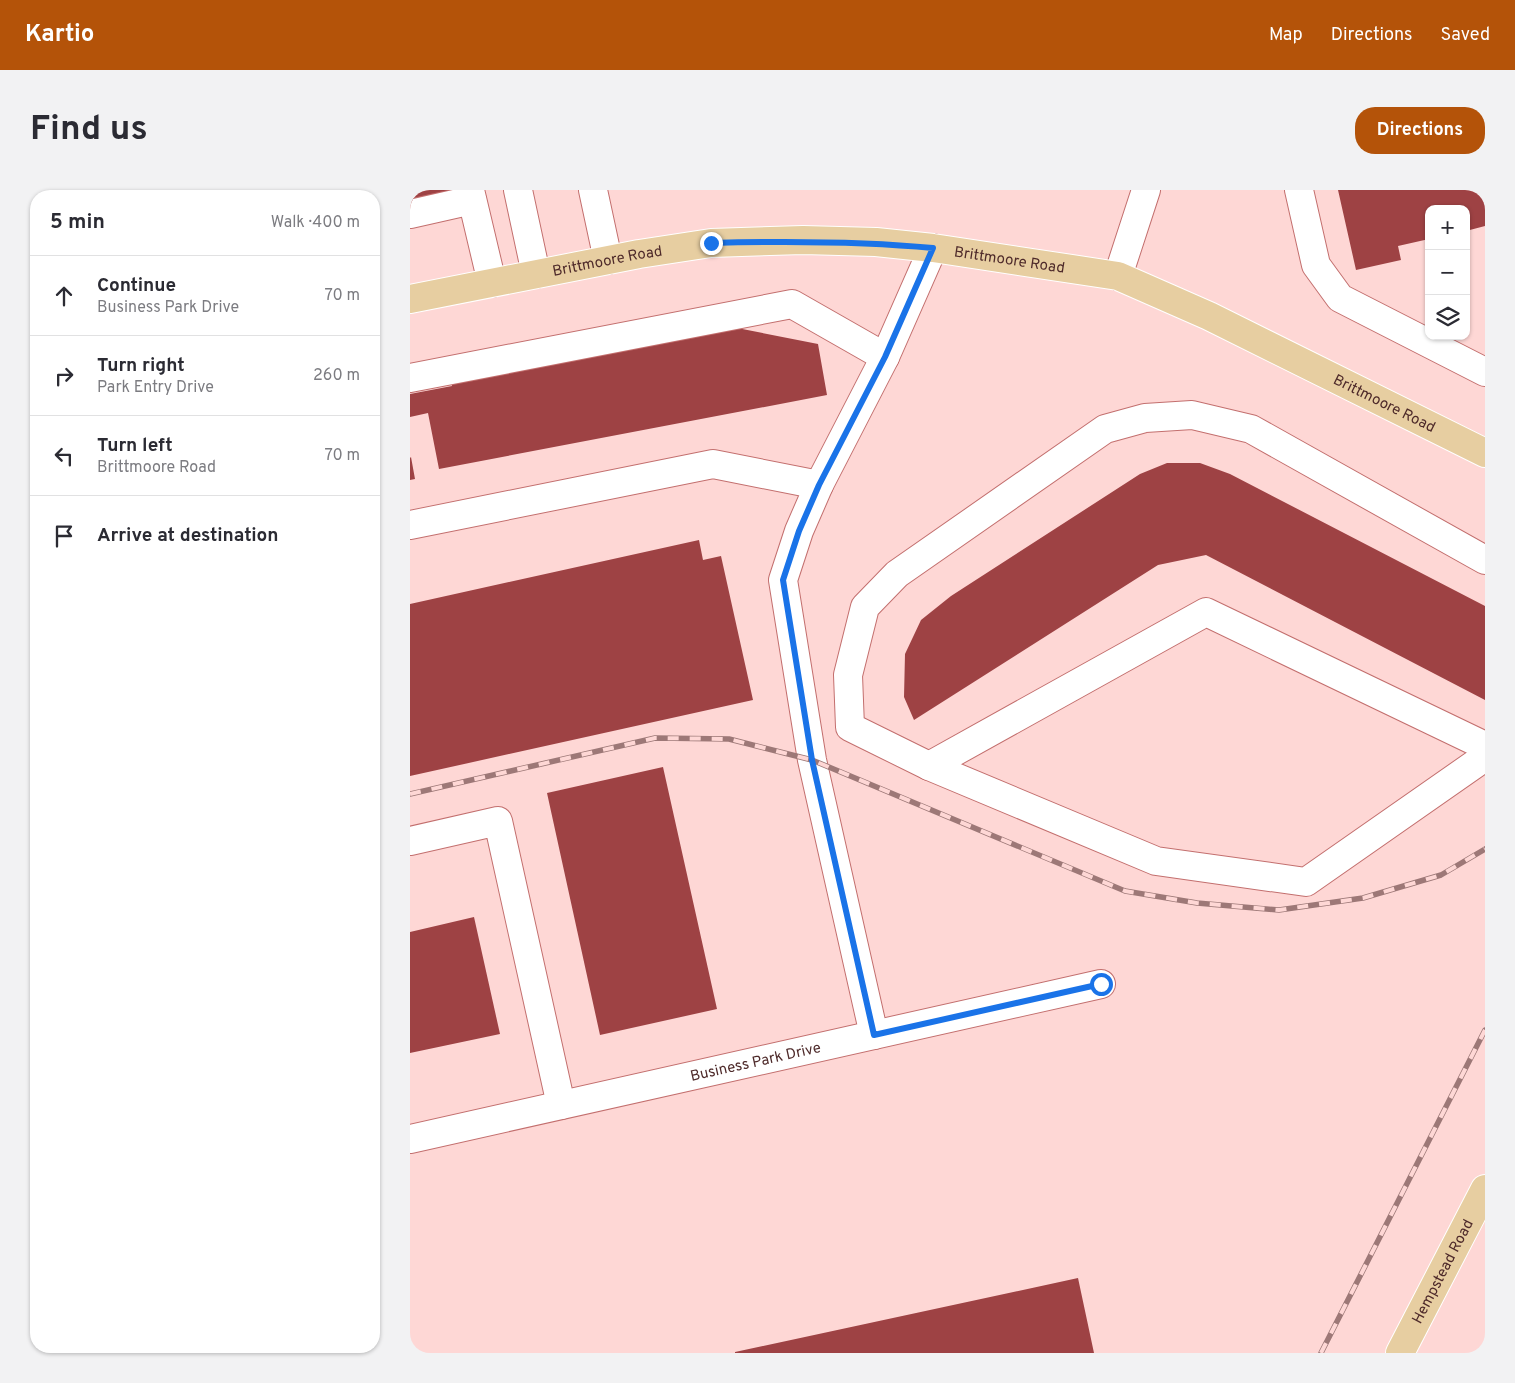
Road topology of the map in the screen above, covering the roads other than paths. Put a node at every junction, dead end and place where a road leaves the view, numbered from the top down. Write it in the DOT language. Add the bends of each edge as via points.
graph roads {
  1 [pos="518,190"];
  2 [pos="593,190"];
  3 [pos="1146,190"];
  4 [pos="1299,190"];
  5 [pos="471,195"];
  6 [pos="410,214"];
  7 [pos="933,248"];
  8 [pos="608,260"];
  9 [pos="536,274"];
  10 [pos="1118,276"];
  11 [pos="492,283"];
  12 [pos="410,299"];
  13 [pos="885,357"];
  14 [pos="1485,372"];
  15 [pos="410,378"];
  16 [pos="1485,453"];
  17 [pos="819,485"];
  18 [pos="410,525"];
  19 [pos="1485,560"];
  20 [pos="804,712"];
  21 [pos="850,726"];
  22 [pos="1485,746"];
  23 [pos="1485,757"];
  24 [pos="930,766"];
  25 [pos="410,841"];
  26 [pos="1101,984"];
  27 [pos="874,1035"];
  28 [pos="561,1105"];
  29 [pos="410,1139"];
  30 [pos="1485,1189"];
  31 [pos="1400,1353"];
  1 -- 9 [label="street"];
  2 -- 8 [label="street"];
  3 -- 10 [label="street"];
  4 -- 14 [label="street" via="1316,265 1340,298"];
  5 -- 6 [label="street"];
  5 -- 11 [label="street"];
  7 -- 8 [label="main road, Brittmoore Road" via="876,242 711,243"];
  7 -- 10 [label="main road, Brittmoore Road"];
  7 -- 13 [label="street"];
  8 -- 9 [label="main road, Brittmoore Road"];
  9 -- 11 [label="main road, Brittmoore Road"];
  10 -- 16 [label="main road, Brittmoore Road" via="1209,316"];
  11 -- 12 [label="main road, Brittmoore Road"];
  13 -- 15 [label="street" via="792,304"];
  13 -- 17 [label="street"];
  17 -- 18 [label="street" via="713,464"];
  17 -- 20 [label="street" via="783,580"];
  19 -- 21 [label="street" via="1251,429 1192,415 1144,418 1105,429 897,574 865,607 848,676"];
  20 -- 21 [label="street"];
  20 -- 27 [label="street"];
  21 -- 24 [label="street"];
  22 -- 24 [label="street" via="1206,612"];
  23 -- 24 [label="street" via="1306,882 1156,861"];
  25 -- 28 [label="street" via="498,821"];
  26 -- 27 [label="street, Business Park Drive"];
  27 -- 28 [label="street, Business Park Drive"];
  28 -- 29 [label="street, Business Park Drive"];
  30 -- 31 [label="main road, Hempstead Road"];
}
